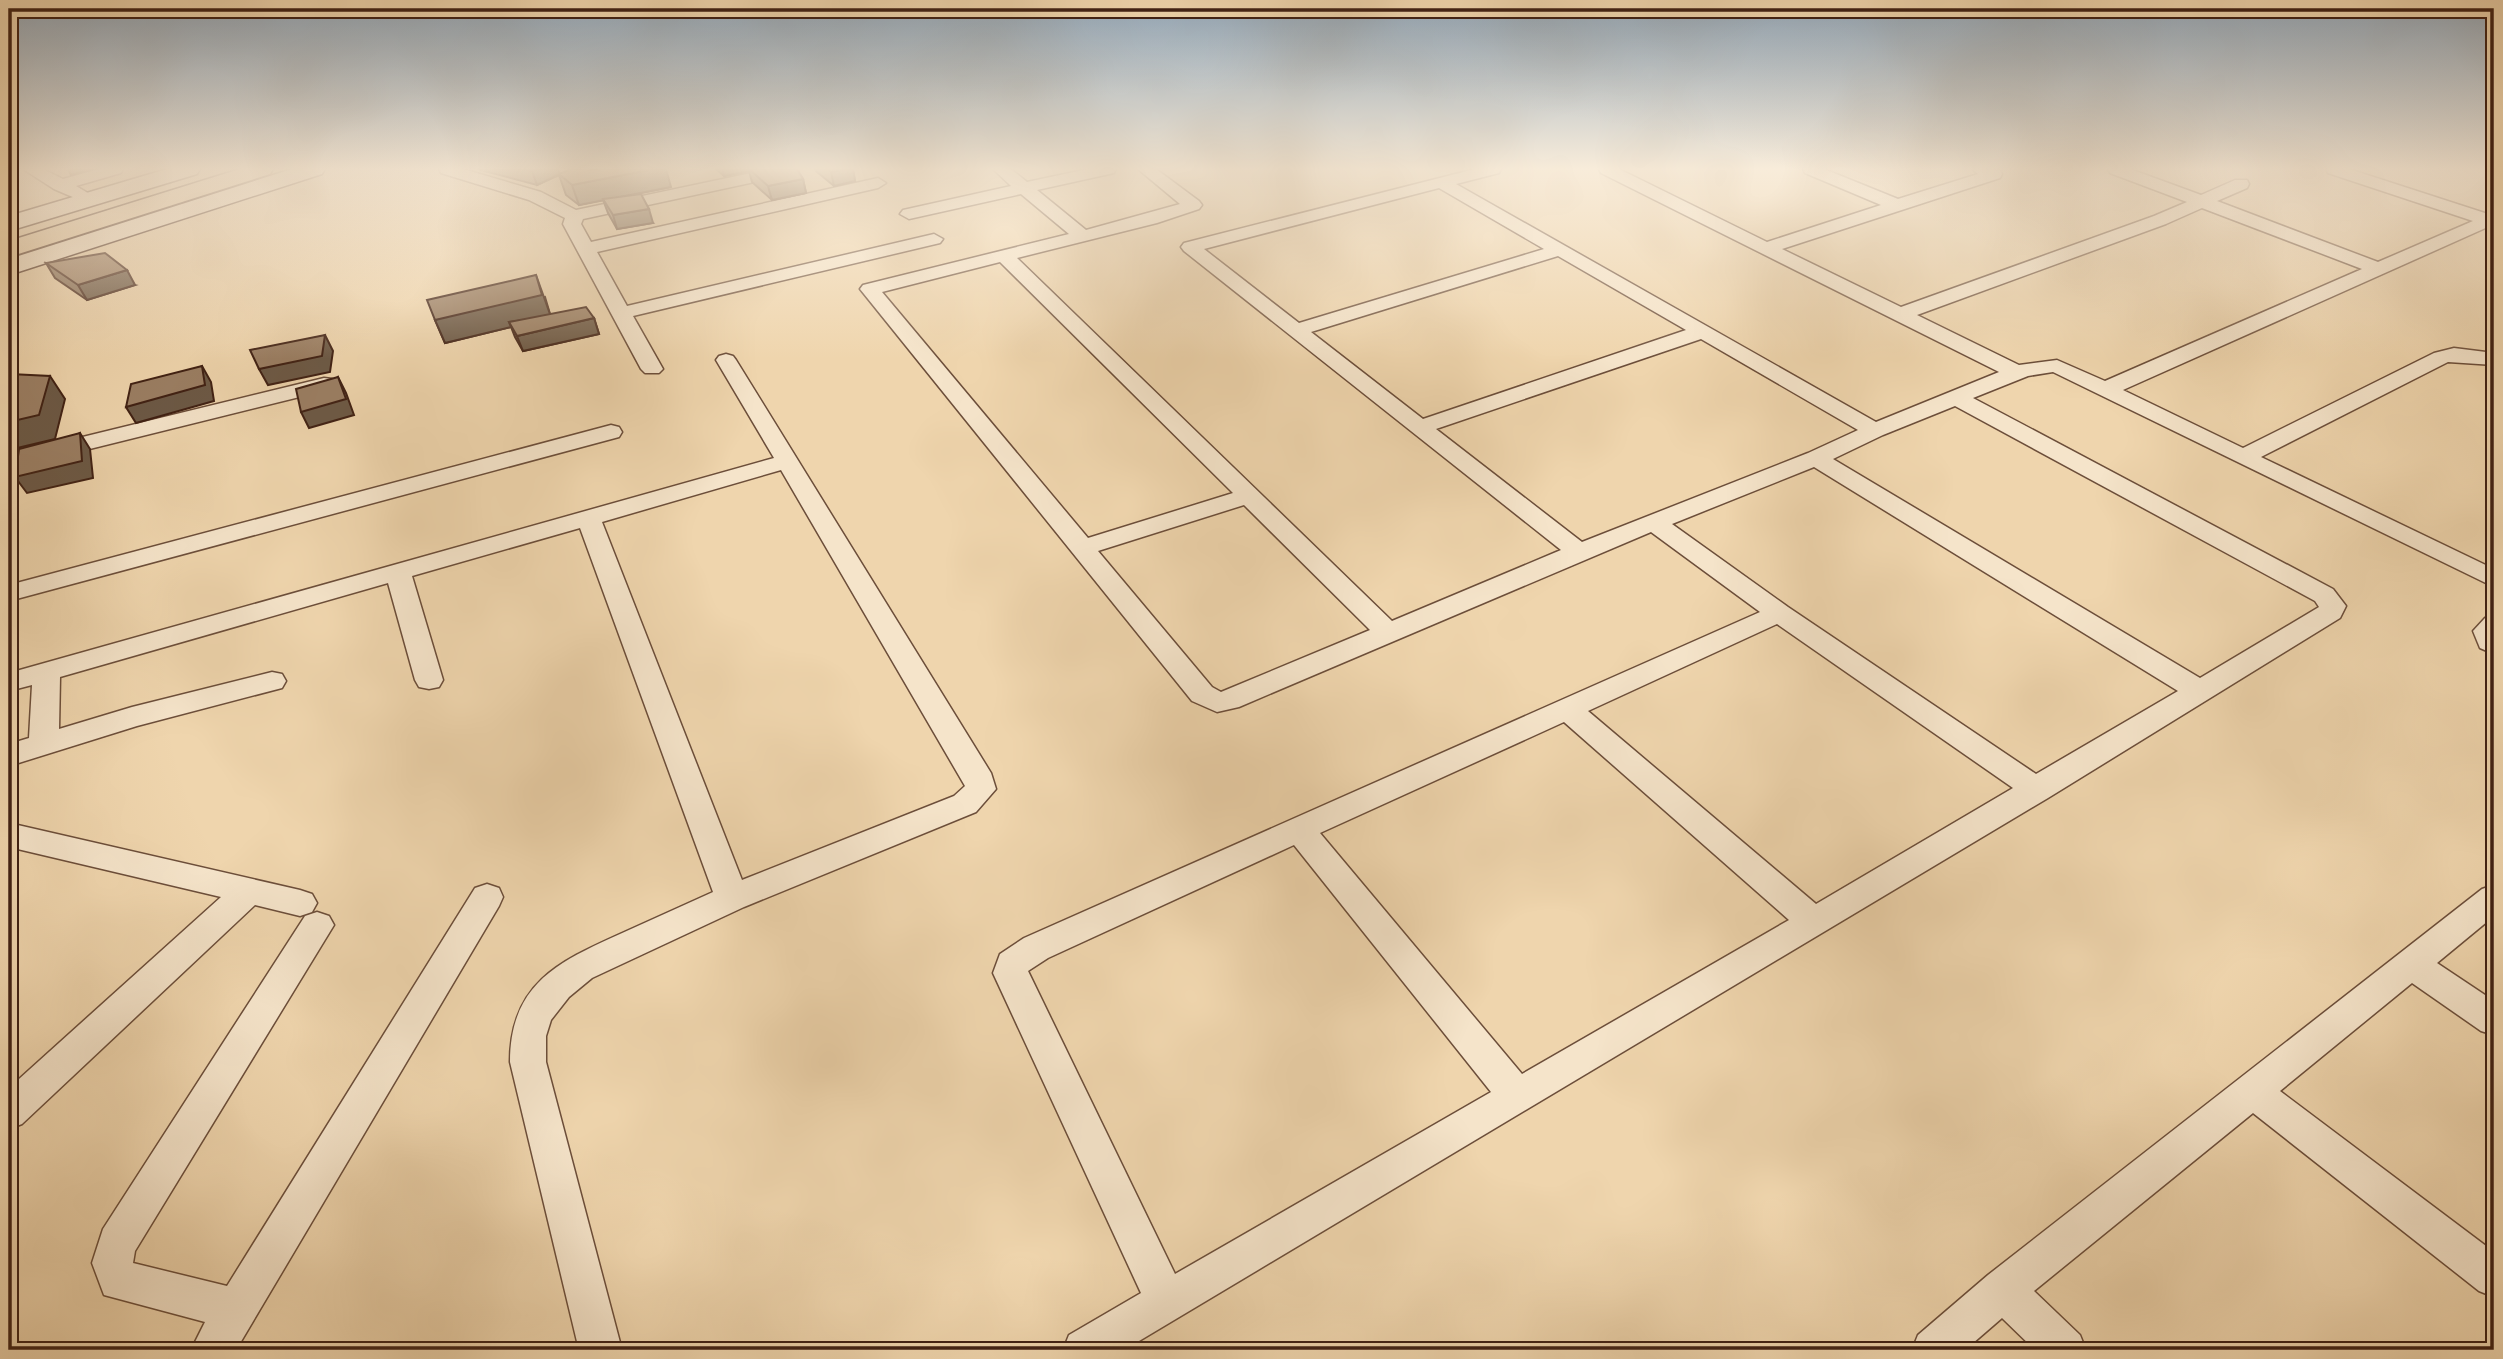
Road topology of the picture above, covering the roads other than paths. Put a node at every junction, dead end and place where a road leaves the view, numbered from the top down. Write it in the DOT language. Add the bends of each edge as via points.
graph roads {
  1 [pos="61,232"];
  2 [pos="117,232"];
  3 [pos="576,232"];
  4 [pos="659,232"];
  5 [pos="927,232"];
  6 [pos="1078,232"];
  7 [pos="1097,232"];
  8 [pos="1170,232"];
  9 [pos="1214,232"];
  10 [pos="1532,232"];
  11 [pos="1735,232"];
  12 [pos="1815,232"];
  13 [pos="2126,232"];
  14 [pos="2284,232"];
  15 [pos="2465,232"];
  16 [pos="1082,236"];
  17 [pos="934,239"];
  18 [pos="1180,240"];
  19 [pos="1766,248"];
  20 [pos="9,249"];
  21 [pos="585,249"];
  22 [pos="1562,249"];
  23 [pos="1003,256"];
  24 [pos="962,266"];
  25 [pos="9,267"];
  26 [pos="2379,269"];
  27 [pos="622,313"];
  28 [pos="1898,315"];
  29 [pos="1294,331"];
  30 [pos="1704,331"];
  31 [pos="2494,359"];
  32 [pos="726,360"];
  33 [pos="652,369"];
  34 [pos="2018,373"];
  35 [pos="324,384"];
  36 [pos="2106,389"];
  37 [pos="1956,398"];
  38 [pos="1420,427"];
  39 [pos="1875,430"];
  40 [pos="611,432"];
  41 [pos="2243,457"];
  42 [pos="1816,458"];
  43 [pos="788,460"];
  44 [pos="9,462"];
  45 [pos="1249,496"];
  46 [pos="588,518"];
  47 [pos="1655,523"];
  48 [pos="1082,548"];
  49 [pos="1579,552"];
  50 [pos="398,572"];
  51 [pos="2494,579"];
  52 [pos="9,593"];
  53 [pos="1779,613"];
  54 [pos="2494,624"];
  55 [pos="1388,632"];
  56 [pos="2494,645"];
  57 [pos="46,672"];
  58 [pos="429,680"];
  59 [pos="272,681"];
  60 [pos="9,682"];
  61 [pos="2200,691"];
  62 [pos="1566,708"];
  63 [pos="44,743"];
  64 [pos="9,755"];
  65 [pos="2037,790"];
  66 [pos="1298,828"];
  67 [pos="9,835"];
  68 [pos="247,892"];
  69 [pos="487,897"];
  70 [pos="732,898"];
  71 [pos="2494,898"];
  72 [pos="1814,922"];
  73 [pos="2410,963"];
  74 [pos="2494,1020"];
  75 [pos="2251,1090"];
  76 [pos="1517,1096"];
  77 [pos="9,1112"];
  78 [pos="2494,1277"];
  79 [pos="2003,1290"];
  80 [pos="1166,1300"];
  81 [pos="237,1309"];
  82 [pos="212,1350"];
  83 [pos="600,1350"];
  84 [pos="1084,1350"];
  85 [pos="1933,1350"];
  86 [pos="2065,1350"];
  1 -- 20 [label="highway"];
  2 -- 25 [label="main road"];
  3 -- 21 [label="street"];
  4 -- 21 [label="street"];
  5 -- 17 [label="street"];
  6 -- 16 [label="street"];
  7 -- 16 [label="street"];
  8 -- 18 [label="street"];
  9 -- 18 [label="street"];
  10 -- 22 [label="street"];
  11 -- 19 [label="street"];
  12 -- 19 [label="street"];
  13 -- 28 [label="street"];
  14 -- 26 [label="street"];
  15 -- 26 [label="street"];
  16 -- 23 [label="street"];
  17 -- 24 [label="street"];
  17 -- 27 [label="street"];
  18 -- 29 [label="street"];
  19 -- 28 [label="street"];
  21 -- 27 [label="street"];
  22 -- 29 [label="street"];
  22 -- 30 [label="street"];
  23 -- 24 [label="street"];
  23 -- 45 [label="street"];
  24 -- 48 [label="street" via="870,289"];
  26 -- 36 [label="street"];
  27 -- 33 [label="street"];
  28 -- 34 [label="street"];
  29 -- 38 [label="street"];
  30 -- 38 [label="street"];
  30 -- 39 [label="street"];
  31 -- 41 [label="street" via="2441,357"];
  32 -- 43 [label="street"];
  34 -- 36 [label="street" via="2048,364"];
  34 -- 37 [label="street"];
  35 -- 44 [label="street"];
  36 -- 41 [label="street"];
  37 -- 39 [label="street"];
  37 -- 61 [label="street" via="2331,601 2331,612"];
  38 -- 49 [label="street"];
  39 -- 42 [label="street"];
  40 -- 52 [label="street"];
  41 -- 51 [label="street"];
  42 -- 47 [label="street"];
  42 -- 61 [label="street"];
  43 -- 46 [label="street"];
  43 -- 70 [label="street" via="980,780 981,789 965,804"];
  45 -- 48 [label="street"];
  45 -- 55 [label="street"];
  46 -- 50 [label="street"];
  46 -- 70 [label="street"];
  47 -- 49 [label="street"];
  47 -- 53 [label="street"];
  48 -- 55 [label="street" via="1210,701 1229,700"];
  49 -- 55 [label="street"];
  50 -- 57 [label="street"];
  50 -- 58 [label="street"];
  53 -- 62 [label="street"];
  53 -- 65 [label="street"];
  54 -- 56 [label="street" via="2486,631"];
  57 -- 60 [label="street"];
  57 -- 63 [label="street"];
  59 -- 63 [label="street"];
  61 -- 65 [label="street"];
  62 -- 66 [label="street"];
  62 -- 72 [label="street"];
  63 -- 64 [label="street"];
  65 -- 72 [label="street"];
  66 -- 76 [label="street"];
  66 -- 80 [label="street" via="1036,948 1012,964 1010,973"];
  67 -- 68 [label="street"];
  68 -- 77 [label="street"];
  68 -- 81 [label="street" via="309,914 113,1256 113,1273 119,1280"];
  69 -- 81 [label="street"];
  70 -- 83 [label="street" via="580,968 547,997 530,1028 528,1062"];
  71 -- 73 [label="street"];
  72 -- 76 [label="street"];
  73 -- 74 [label="street"];
  73 -- 75 [label="street"];
  75 -- 78 [label="street"];
  75 -- 79 [label="street"];
  76 -- 80 [label="street"];
  79 -- 85 [label="street"];
  79 -- 86 [label="street"];
  80 -- 84 [label="street"];
  81 -- 82 [label="street"];
}
